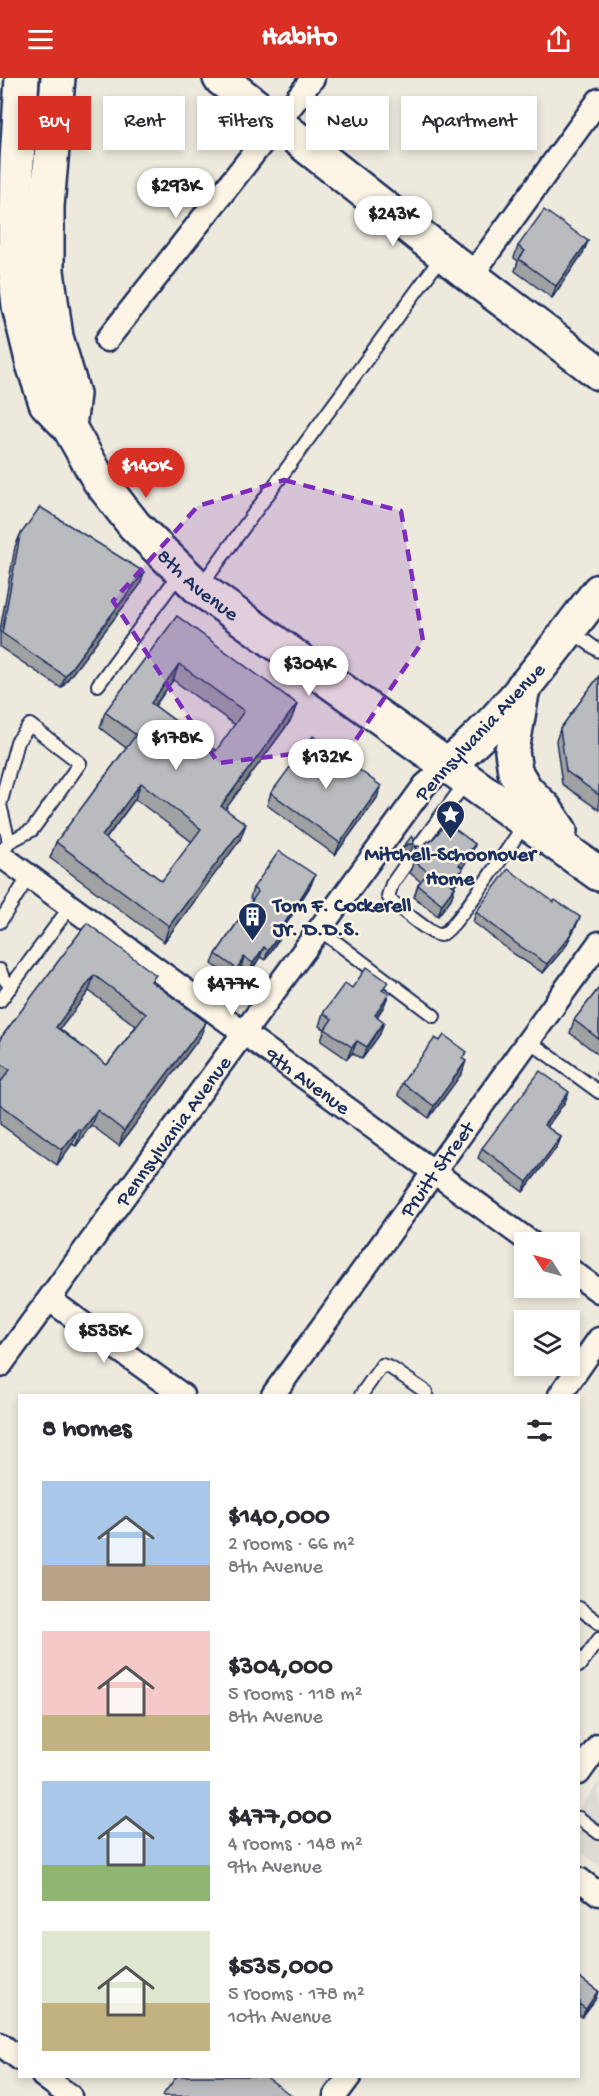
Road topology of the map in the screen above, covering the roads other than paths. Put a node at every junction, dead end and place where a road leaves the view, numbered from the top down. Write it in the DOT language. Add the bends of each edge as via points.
graph roads {
  1 [pos="22,78"];
  2 [pos="58,78"];
  3 [pos="220,78"];
  4 [pos="313,78"];
  5 [pos="242,96"];
  6 [pos="599,100"];
  7 [pos="294,102"];
  8 [pos="294,137"];
  9 [pos="257,150"];
  10 [pos="444,254"];
  11 [pos="471,276"];
  12 [pos="107,340"];
  13 [pos="599,373"];
  14 [pos="69,428"];
  15 [pos="190,580"];
  16 [pos="599,591"];
  17 [pos="569,629"];
  18 [pos="599,651"];
  19 [pos="98,685"];
  20 [pos="523,687"];
  21 [pos="458,772"];
  22 [pos="526,821"];
  23 [pos="4,849"];
  24 [pos="415,851"];
  25 [pos="406,864"];
  26 [pos="591,868"];
  27 [pos="29,876"];
  28 [pos="70,907"];
  29 [pos="0,922"];
  30 [pos="320,930"];
  31 [pos="599,944"];
  32 [pos="0,970"];
  33 [pos="10,987"];
  34 [pos="0,1001"];
  35 [pos="434,1016"];
  36 [pos="245,1034"];
  37 [pos="529,1041"];
  38 [pos="599,1092"];
  39 [pos="434,1174"];
  40 [pos="516,1232"];
  41 [pos="580,1277"];
  42 [pos="599,1291"];
  43 [pos="50,1300"];
  44 [pos="599,1339"];
  45 [pos="0,1366"];
  46 [pos="181,1394"];
  47 [pos="274,1394"];
  48 [pos="362,1394"];
  49 [pos="426,1394"];
  50 [pos="561,1394"];
  51 [pos="580,1609"];
  52 [pos="599,1623"];
  53 [pos="599,1639"];
  54 [pos="580,1665"];
  55 [pos="599,1745"];
  56 [pos="580,1772"];
  57 [pos="580,1819"];
  58 [pos="599,1833"];
  59 [pos="580,1881"];
  60 [pos="599,1894"];
  61 [pos="0,2044"];
  62 [pos="18,2058"];
  63 [pos="49,2078"];
  64 [pos="348,2078"];
  65 [pos="70,2096"];
  66 [pos="334,2096"];
  1 -- 14 [label="main road, 8th Avenue" via="15,224 19,306 46,403"];
  2 -- 14 [label="main road" via="46,259 56,337 73,394"];
  3 -- 5 [label="main road"];
  4 -- 7 [label="street"];
  6 -- 11 [label="street"];
  8 -- 10 [label="main road"];
  9 -- 12 [label="street"];
  10 -- 11 [label="main road"];
  10 -- 15 [label="lane"];
  11 -- 13 [label="main road"];
  14 -- 15 [label="main road, 8th Avenue" via="83,454 135,525"];
  15 -- 19 [label="lane"];
  15 -- 21 [label="main road, 8th Avenue"];
  16 -- 17 [label="main road, Pennsylvania Avenue"];
  17 -- 18 [label="lane"];
  17 -- 20 [label="main road, Pennsylvania Avenue"];
  20 -- 21 [label="main road, Pennsylvania Avenue" via="468,749"];
  20 -- 26 [label="main road" via="512,751 515,772"];
  21 -- 22 [label="main road, 8th Avenue"];
  21 -- 24 [label="lane"];
  21 -- 30 [label="street, Pennsylvania Avenue" via="425,785"];
  22 -- 25 [label="lane" via="460,917 440,935 388,896"];
  22 -- 26 [label="main road, 8th Avenue"];
  23 -- 23 [label="lane" via="32,830 80,763 30,725 17,742 0,805"];
  23 -- 27 [label="street, 9th Avenue"];
  27 -- 28 [label="street, 9th Avenue"];
  27 -- 29 [label="lane"];
  28 -- 33 [label="lane"];
  28 -- 36 [label="street, 9th Avenue"];
  30 -- 35 [label="lane"];
  30 -- 36 [label="street, Pennsylvania Avenue"];
  31 -- 37 [label="street, Pruitt Street"];
  32 -- 33 [label="lane"];
  33 -- 34 [label="lane"];
  36 -- 39 [label="street, 9th Avenue"];
  36 -- 43 [label="street, Pennsylvania Avenue"];
  37 -- 38 [label="lane"];
  37 -- 39 [label="street, Pruitt Street"];
  39 -- 40 [label="street, 9th Avenue"];
  39 -- 47 [label="street, Pruitt Street"];
  41 -- 42 [label="street"];
  43 -- 45 [label="street, Pennsylvania Avenue"];
  43 -- 46 [label="street"];
  44 -- 50 [label="street"];
  48 -- 49 [label="lane" via="382,1365"];
  51 -- 52 [label="lane"];
  53 -- 54 [label="lane"];
  55 -- 56 [label="street"];
  57 -- 58 [label="lane"];
  59 -- 60 [label="street"];
  61 -- 62 [label="street"];
  63 -- 65 [label="street"];
  64 -- 66 [label="street"];
}
